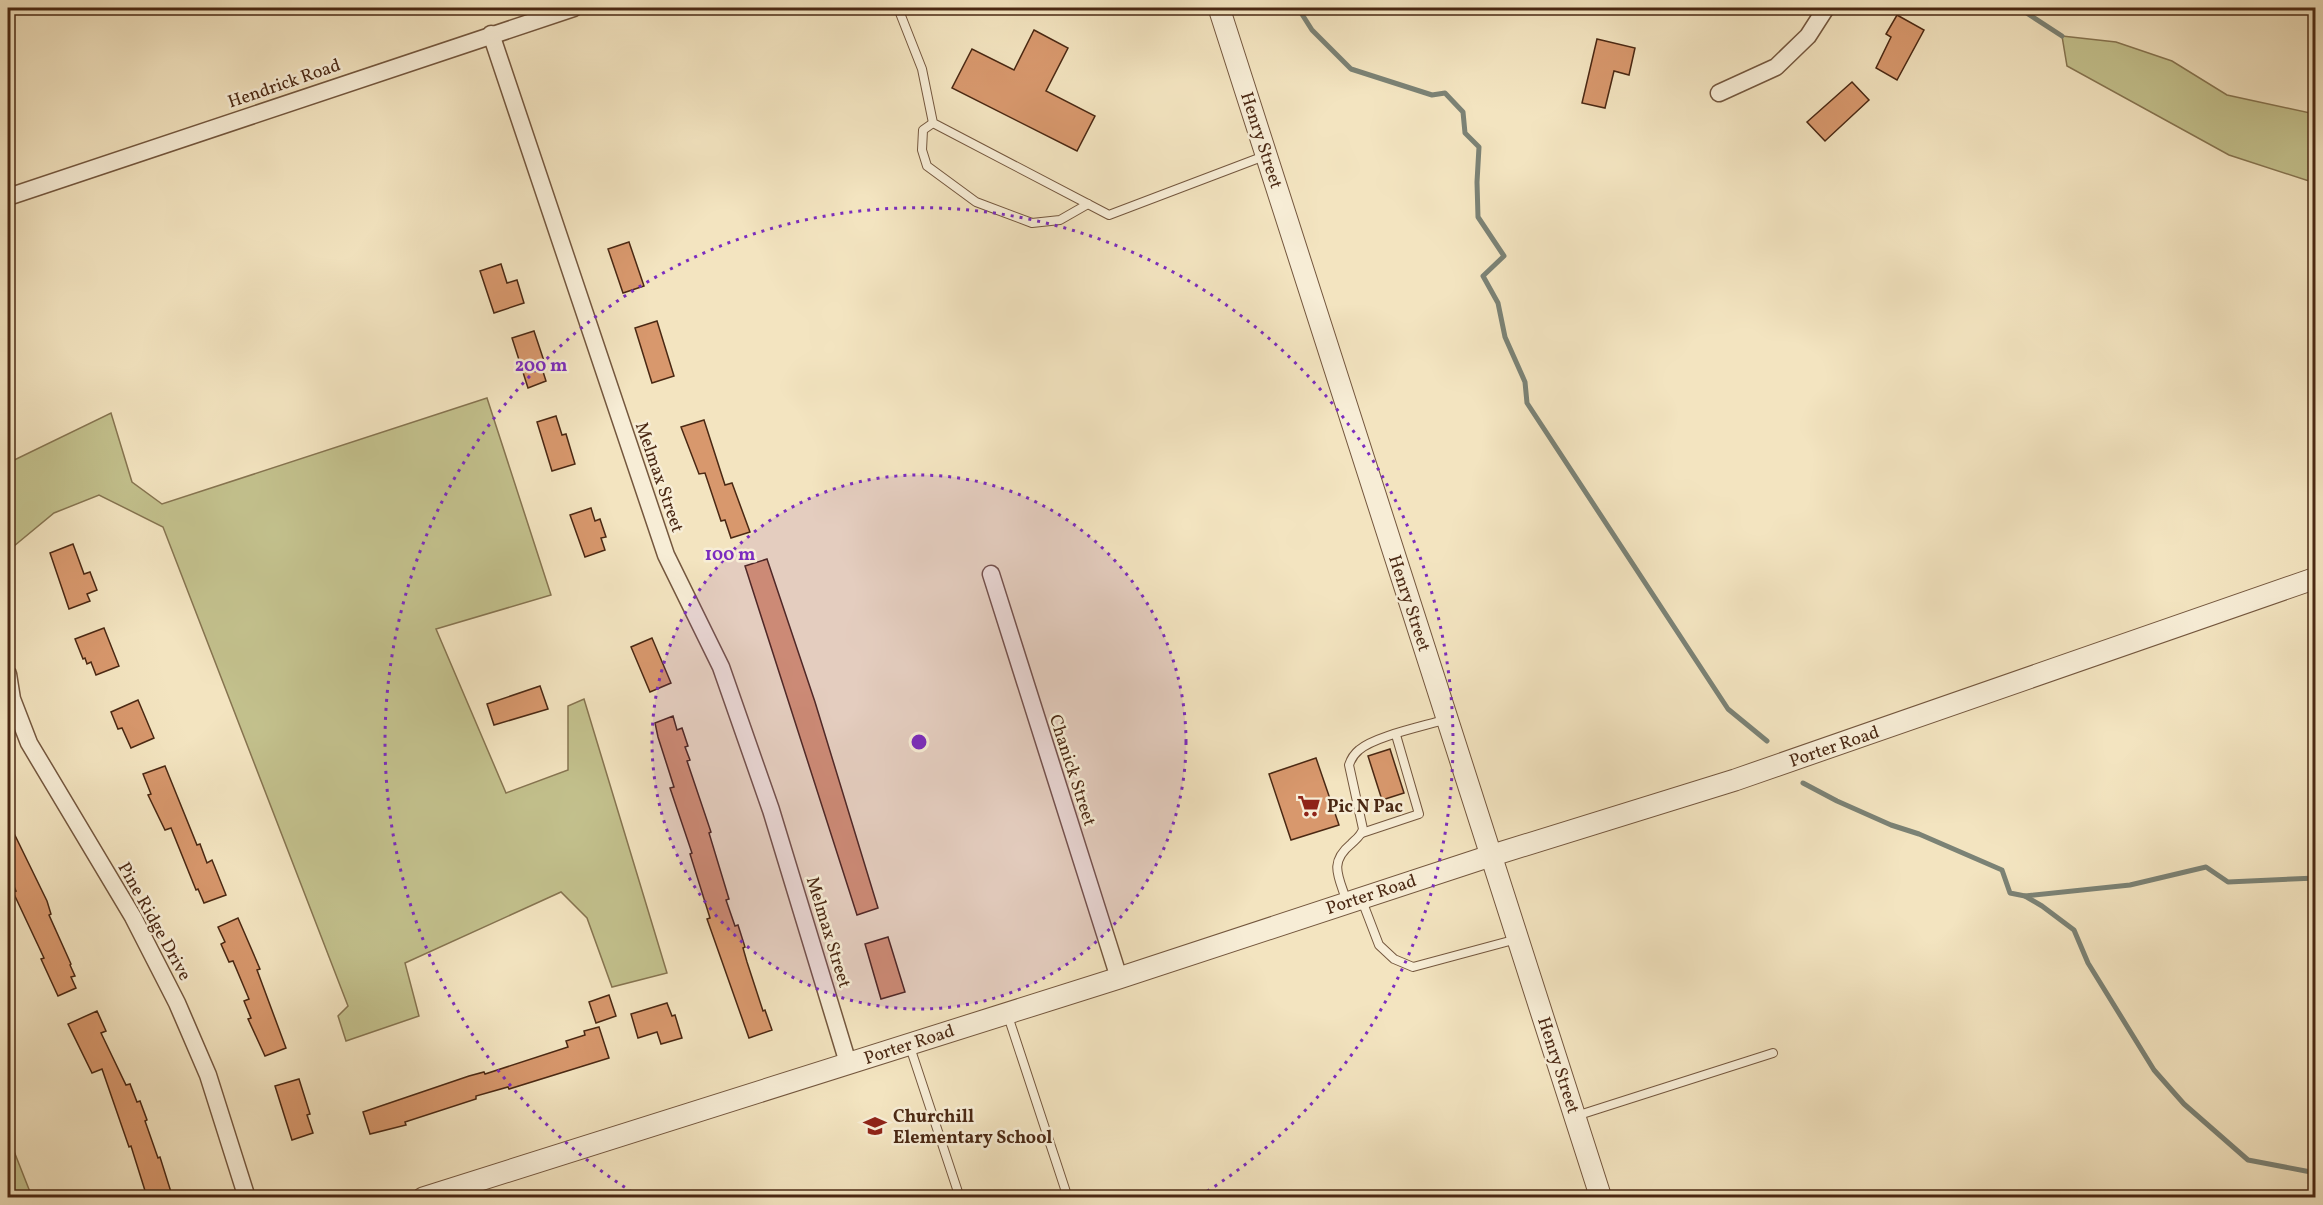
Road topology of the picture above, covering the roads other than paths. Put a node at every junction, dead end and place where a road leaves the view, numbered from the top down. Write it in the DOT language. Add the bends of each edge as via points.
graph roads {
  1 [pos="574,8"];
  2 [pos="898,8"];
  3 [pos="1219,8"];
  4 [pos="1826,8"];
  5 [pos="491,34"];
  6 [pos="1719,93"];
  7 [pos="933,123"];
  8 [pos="1267,155"];
  9 [pos="8,197"];
  10 [pos="1088,204"];
  11 [pos="991,574"];
  12 [pos="2316,578"];
  13 [pos="8,674"];
  14 [pos="1447,719"];
  15 [pos="1396,735"];
  16 [pos="1362,832"];
  17 [pos="1490,856"];
  18 [pos="1354,900"];
  19 [pos="1517,939"];
  20 [pos="1119,978"];
  21 [pos="1007,1013"];
  22 [pos="909,1044"];
  23 [pos="1773,1053"];
  24 [pos="848,1063"];
  25 [pos="1576,1116"];
  26 [pos="247,1197"];
  27 [pos="423,1197"];
  28 [pos="960,1197"];
  29 [pos="1068,1197"];
  30 [pos="1601,1197"];
  1 -- 5 [label="street, Hendrick Road"];
  2 -- 7 [label="lane" via="922,69"];
  3 -- 8 [label="street, Henry Street"];
  4 -- 6 [label="street" via="1808,36 1776,67"];
  5 -- 9 [label="street, Hendrick Road"];
  5 -- 24 [label="street, Melmax Street" via="666,555 722,667 767,798"];
  7 -- 10 [label="lane"];
  7 -- 10 [label="lane" via="923,130 922,150 927,166 976,202 1032,223 1060,220"];
  8 -- 10 [label="lane" via="1110,215"];
  8 -- 14 [label="street, Henry Street"];
  11 -- 20 [label="street, Chanick Street"];
  12 -- 17 [label="street, Porter Road" via="1735,780"];
  13 -- 26 [label="street, Pine Ridge Drive" via="12,699 29,743 134,917 177,1003 208,1075"];
  14 -- 15 [label="lane"];
  14 -- 17 [label="street, Henry Street"];
  15 -- 16 [label="lane" via="1359,749 1349,765"];
  15 -- 16 [label="lane" via="1419,814"];
  16 -- 18 [label="lane" via="1337,860 1336,870"];
  17 -- 18 [label="street, Porter Road"];
  17 -- 19 [label="street, Henry Street"];
  18 -- 19 [label="lane" via="1379,945 1395,959 1413,967"];
  18 -- 20 [label="street, Porter Road"];
  19 -- 25 [label="street, Henry Street"];
  20 -- 21 [label="street, Porter Road"];
  21 -- 22 [label="street, Porter Road"];
  21 -- 29 [label="lane"];
  22 -- 24 [label="street, Porter Road"];
  22 -- 28 [label="lane"];
  23 -- 25 [label="lane"];
  24 -- 27 [label="street, Porter Road"];
  25 -- 30 [label="street, Henry Street"];
}
